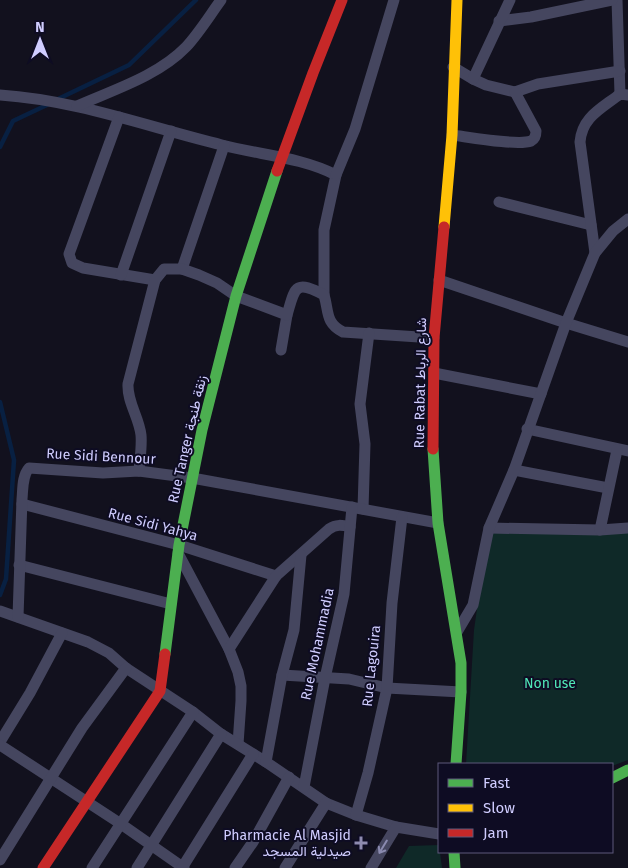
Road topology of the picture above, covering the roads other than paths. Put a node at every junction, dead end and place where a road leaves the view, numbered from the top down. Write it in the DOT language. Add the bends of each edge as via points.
graph roads {
  1 [pos="221,0"];
  2 [pos="342,0"];
  3 [pos="394,0"];
  4 [pos="457,0"];
  5 [pos="510,0"];
  6 [pos="612,0"];
  7 [pos="617,0"];
  8 [pos="499,21"];
  9 [pos="454,67"];
  10 [pos="620,71"];
  11 [pos="472,79"];
  12 [pos="515,92"];
  13 [pos="0,95"];
  14 [pos="624,95"];
  15 [pos="73,105"];
  16 [pos="119,117"];
  17 [pos="171,132"];
  18 [pos="452,135"];
  19 [pos="224,146"];
  20 [pos="282,157"];
  21 [pos="336,175"];
  22 [pos="499,202"];
  23 [pos="628,220"];
  24 [pos="591,225"];
  25 [pos="595,253"];
  26 [pos="182,269"];
  27 [pos="121,274"];
  28 [pos="155,280"];
  29 [pos="438,280"];
  30 [pos="324,295"];
  31 [pos="236,296"];
  32 [pos="287,316"];
  33 [pos="566,323"];
  34 [pos="369,333"];
  35 [pos="434,338"];
  36 [pos="628,342"];
  37 [pos="281,350"];
  38 [pos="434,373"];
  39 [pos="541,394"];
  40 [pos="527,429"];
  41 [pos="623,450"];
  42 [pos="514,470"];
  43 [pos="139,471"];
  44 [pos="192,478"];
  45 [pos="608,488"];
  46 [pos="22,504"];
  47 [pos="358,508"];
  48 [pos="402,517"];
  49 [pos="438,523"];
  50 [pos="350,526"];
  51 [pos="490,528"];
  52 [pos="628,528"];
  53 [pos="600,530"];
  54 [pos="178,549"];
  55 [pos="301,555"];
  56 [pos="19,565"];
  57 [pos="276,576"];
  58 [pos="171,604"];
  59 [pos="9,614"];
  60 [pos="457,632"];
  61 [pos="62,633"];
  62 [pos="229,649"];
  63 [pos="126,668"];
  64 [pos="282,675"];
  65 [pos="325,678"];
  66 [pos="387,688"];
  67 [pos="160,691"];
  68 [pos="461,692"];
  69 [pos="193,712"];
  70 [pos="221,734"];
  71 [pos="0,744"];
  72 [pos="238,744"];
  73 [pos="253,754"];
  74 [pos="266,762"];
  75 [pos="456,763"];
  76 [pos="628,770"];
  77 [pos="289,777"];
  78 [pos="50,778"];
  79 [pos="613,778"];
  80 [pos="304,787"];
  81 [pos="87,802"];
  82 [pos="326,803"];
  83 [pos="356,815"];
  84 [pos="121,824"];
  85 [pos="396,827"];
  86 [pos="438,834"];
  87 [pos="150,845"];
  88 [pos="454,853"];
  89 [pos="0,860"];
  90 [pos="43,868"];
  91 [pos="92,868"];
  92 [pos="137,868"];
  93 [pos="183,868"];
  94 [pos="235,868"];
  95 [pos="285,868"];
  96 [pos="371,868"];
  97 [pos="455,868"];
  1 -- 15 [label="street" via="186,47 168,62 146,75"];
  2 -- 20 [label="street, Rue Tanger زنقة طنجة"];
  3 -- 21 [label="street" via="355,129"];
  4 -- 9 [label="street, Rue Rabat شارع الرباط"];
  5 -- 8 [label="street"];
  6 -- 8 [label="street" via="531,18"];
  7 -- 10 [label="street"];
  8 -- 11 [label="street"];
  9 -- 11 [label="street"];
  9 -- 18 [label="street, Rue Rabat شارع الرباط"];
  10 -- 12 [label="street" via="538,84"];
  10 -- 14 [label="street"];
  11 -- 12 [label="street"];
  12 -- 18 [label="street" via="536,132 533,140 519,142"];
  13 -- 15 [label="street"];
  14 -- 24 [label="street" via="587,120 581,133"];
  15 -- 16 [label="street"];
  16 -- 17 [label="street"];
  16 -- 27 [label="street" via="69,254 72,262 83,268"];
  17 -- 19 [label="street"];
  17 -- 27 [label="street"];
  18 -- 29 [label="street, Rue Rabat شارع الرباط"];
  19 -- 20 [label="street"];
  19 -- 26 [label="street"];
  20 -- 21 [label="street"];
  20 -- 31 [label="street, Rue Tanger زنقة طنجة"];
  21 -- 30 [label="street" via="324,230"];
  22 -- 24 [label="street"];
  23 -- 25 [label="street" via="613,231"];
  24 -- 25 [label="street"];
  25 -- 33 [label="street"];
  26 -- 28 [label="street" via="164,269"];
  26 -- 31 [label="street" via="217,283"];
  27 -- 28 [label="street"];
  28 -- 43 [label="street" via="128,384 141,435"];
  29 -- 33 [label="street"];
  29 -- 35 [label="street, Rue Rabat شارع الرباط"];
  30 -- 32 [label="street" via="302,286 297,288"];
  30 -- 34 [label="street" via="332,324 343,332"];
  31 -- 32 [label="street"];
  31 -- 44 [label="street, Rue Tanger زنقة طنجة"];
  32 -- 37 [label="street"];
  33 -- 36 [label="street"];
  33 -- 39 [label="street"];
  34 -- 35 [label="street"];
  34 -- 47 [label="street, Rue Mohammadia" via="360,404 365,444"];
  35 -- 38 [label="street, Rue Rabat شارع الرباط"];
  38 -- 39 [label="street"];
  38 -- 49 [label="street, Rue Rabat شارع الرباط" via="432,437"];
  39 -- 40 [label="street"];
  40 -- 41 [label="street"];
  40 -- 42 [label="street"];
  41 -- 45 [label="street"];
  42 -- 45 [label="street"];
  42 -- 51 [label="street"];
  43 -- 44 [label="street, Rue Sidi Bennour"];
  43 -- 46 [label="street, Rue Sidi Bennour" via="103,473 29,468 24,480"];
  44 -- 47 [label="street, Rue Sidi Bennour"];
  44 -- 54 [label="street, Rue Tanger زنقة طنجة"];
  45 -- 53 [label="street"];
  46 -- 54 [label="street, Rue Sidi Yahya"];
  46 -- 56 [label="street, Rue Sidi Bennour"];
  47 -- 48 [label="street, Rue Sidi Bennour"];
  47 -- 50 [label="street, Rue Mohammadia"];
  48 -- 49 [label="street, Rue Sidi Bennour"];
  48 -- 66 [label="street, Rue Lagouira"];
  49 -- 60 [label="street, Rue Rabat شارع الرباط"];
  50 -- 55 [label="street" via="333,526"];
  50 -- 65 [label="street, Rue Mohammadia" via="344,594"];
  51 -- 53 [label="street"];
  51 -- 60 [label="street" via="473,605"];
  52 -- 53 [label="street"];
  54 -- 57 [label="street, Rue Sidi Yahya"];
  54 -- 58 [label="street, Rue Tanger زنقة طنجة"];
  54 -- 62 [label="street"];
  55 -- 57 [label="street"];
  55 -- 64 [label="street" via="294,630"];
  56 -- 58 [label="street"];
  56 -- 59 [label="street, Rue Sidi Bennour"];
  57 -- 62 [label="street"];
  58 -- 67 [label="street, Rue Tanger زنقة طنجة"];
  59 -- 61 [label="street"];
  60 -- 68 [label="street, Rue Rabat شارع الرباط"];
  61 -- 63 [label="street" via="109,653"];
  61 -- 71 [label="street"];
  62 -- 72 [label="street" via="241,686"];
  63 -- 67 [label="street"];
  63 -- 78 [label="street"];
  64 -- 65 [label="street"];
  64 -- 74 [label="street"];
  65 -- 66 [label="street" via="349,679"];
  65 -- 80 [label="street, Rue Mohammadia"];
  66 -- 68 [label="street"];
  66 -- 83 [label="street, Rue Lagouira"];
  67 -- 69 [label="street"];
  67 -- 81 [label="street, Rue Tanger زنقة طنجة"];
  68 -- 75 [label="street, Rue Rabat شارع الرباط"];
  69 -- 70 [label="street"];
  69 -- 84 [label="street"];
  70 -- 72 [label="street"];
  70 -- 87 [label="street"];
  71 -- 78 [label="street"];
  72 -- 73 [label="street"];
  73 -- 74 [label="street"];
  73 -- 93 [label="street"];
  74 -- 77 [label="street"];
  76 -- 79 [label="street"];
  77 -- 80 [label="street"];
  77 -- 94 [label="street"];
  78 -- 81 [label="street"];
  78 -- 89 [label="street"];
  80 -- 82 [label="street"];
  81 -- 84 [label="street"];
  81 -- 90 [label="street, Rue Tanger زنقة طنجة"];
  82 -- 83 [label="street"];
  82 -- 95 [label="street"];
  83 -- 85 [label="street"];
  84 -- 87 [label="street"];
  84 -- 91 [label="street"];
  85 -- 86 [label="street"];
  85 -- 96 [label="street, one-way"];
  87 -- 92 [label="street"];
  87 -- 93 [label="street"];
  88 -- 97 [label="street"];
}
